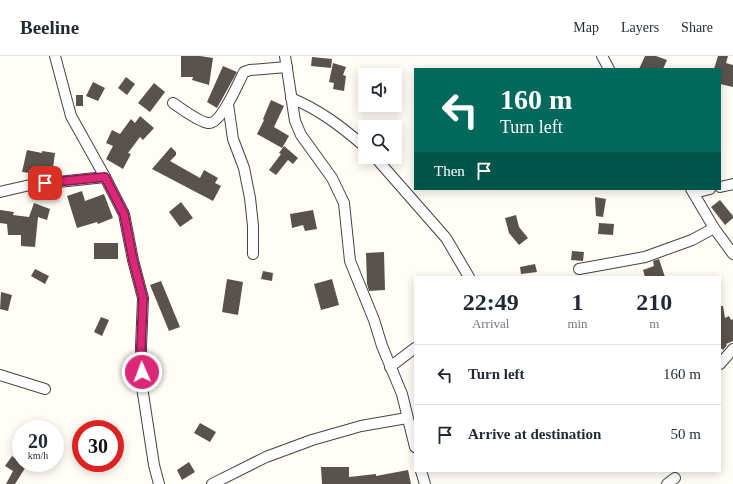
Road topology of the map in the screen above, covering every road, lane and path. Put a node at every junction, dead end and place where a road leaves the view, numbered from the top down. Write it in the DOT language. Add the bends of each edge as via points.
graph roads {
  1 [pos="55,56"];
  2 [pos="285,56"];
  3 [pos="602,56"];
  4 [pos="287,66"];
  5 [pos="608,68"];
  6 [pos="291,98"];
  7 [pos="173,103"];
  8 [pos="228,104"];
  9 [pos="358,141"];
  10 [pos="381,164"];
  11 [pos="105,177"];
  12 [pos="733,184"];
  13 [pos="721,187"];
  14 [pos="692,191"];
  15 [pos="0,192"];
  16 [pos="714,228"];
  17 [pos="253,254"];
  18 [pos="733,254"];
  19 [pos="579,269"];
  20 [pos="468,276"];
  21 [pos="414,349"];
  22 [pos="733,349"];
  23 [pos="721,363"];
  24 [pos="390,367"];
  25 [pos="0,375"];
  26 [pos="45,389"];
  27 [pos="407,418"];
  28 [pos="414,443"];
  29 [pos="422,472"];
  30 [pos="159,484"];
  31 [pos="212,484"];
  32 [pos="425,484"];
  1 -- 11 [label="street" via="71,116"];
  2 -- 4 [label="street"];
  3 -- 5 [label="street"];
  4 -- 6 [label="street"];
  4 -- 8 [label="street" via="244,72"];
  6 -- 9 [label="street" via="338,123"];
  6 -- 24 [label="street" via="301,136 332,178 344,203 350,261"];
  7 -- 8 [label="street" via="209,124 216,122"];
  8 -- 17 [label="street" via="233,139 244,168 250,198"];
  10 -- 20 [label="street" via="446,238"];
  11 -- 15 [label="street" via="30,185"];
  11 -- 30 [label="street" via="124,214 143,298 142,387"];
  12 -- 13 [label="street"];
  14 -- 16 [label="street"];
  16 -- 18 [label="street"];
  16 -- 19 [label="street" via="692,240 645,257"];
  21 -- 24 [label="street"];
  22 -- 23 [label="street"];
  24 -- 27 [label="street" via="402,394"];
  25 -- 26 [label="street"];
  27 -- 28 [label="street"];
  27 -- 31 [label="street" via="361,426 312,440 266,457"];
  29 -- 32 [label="street"];
}
